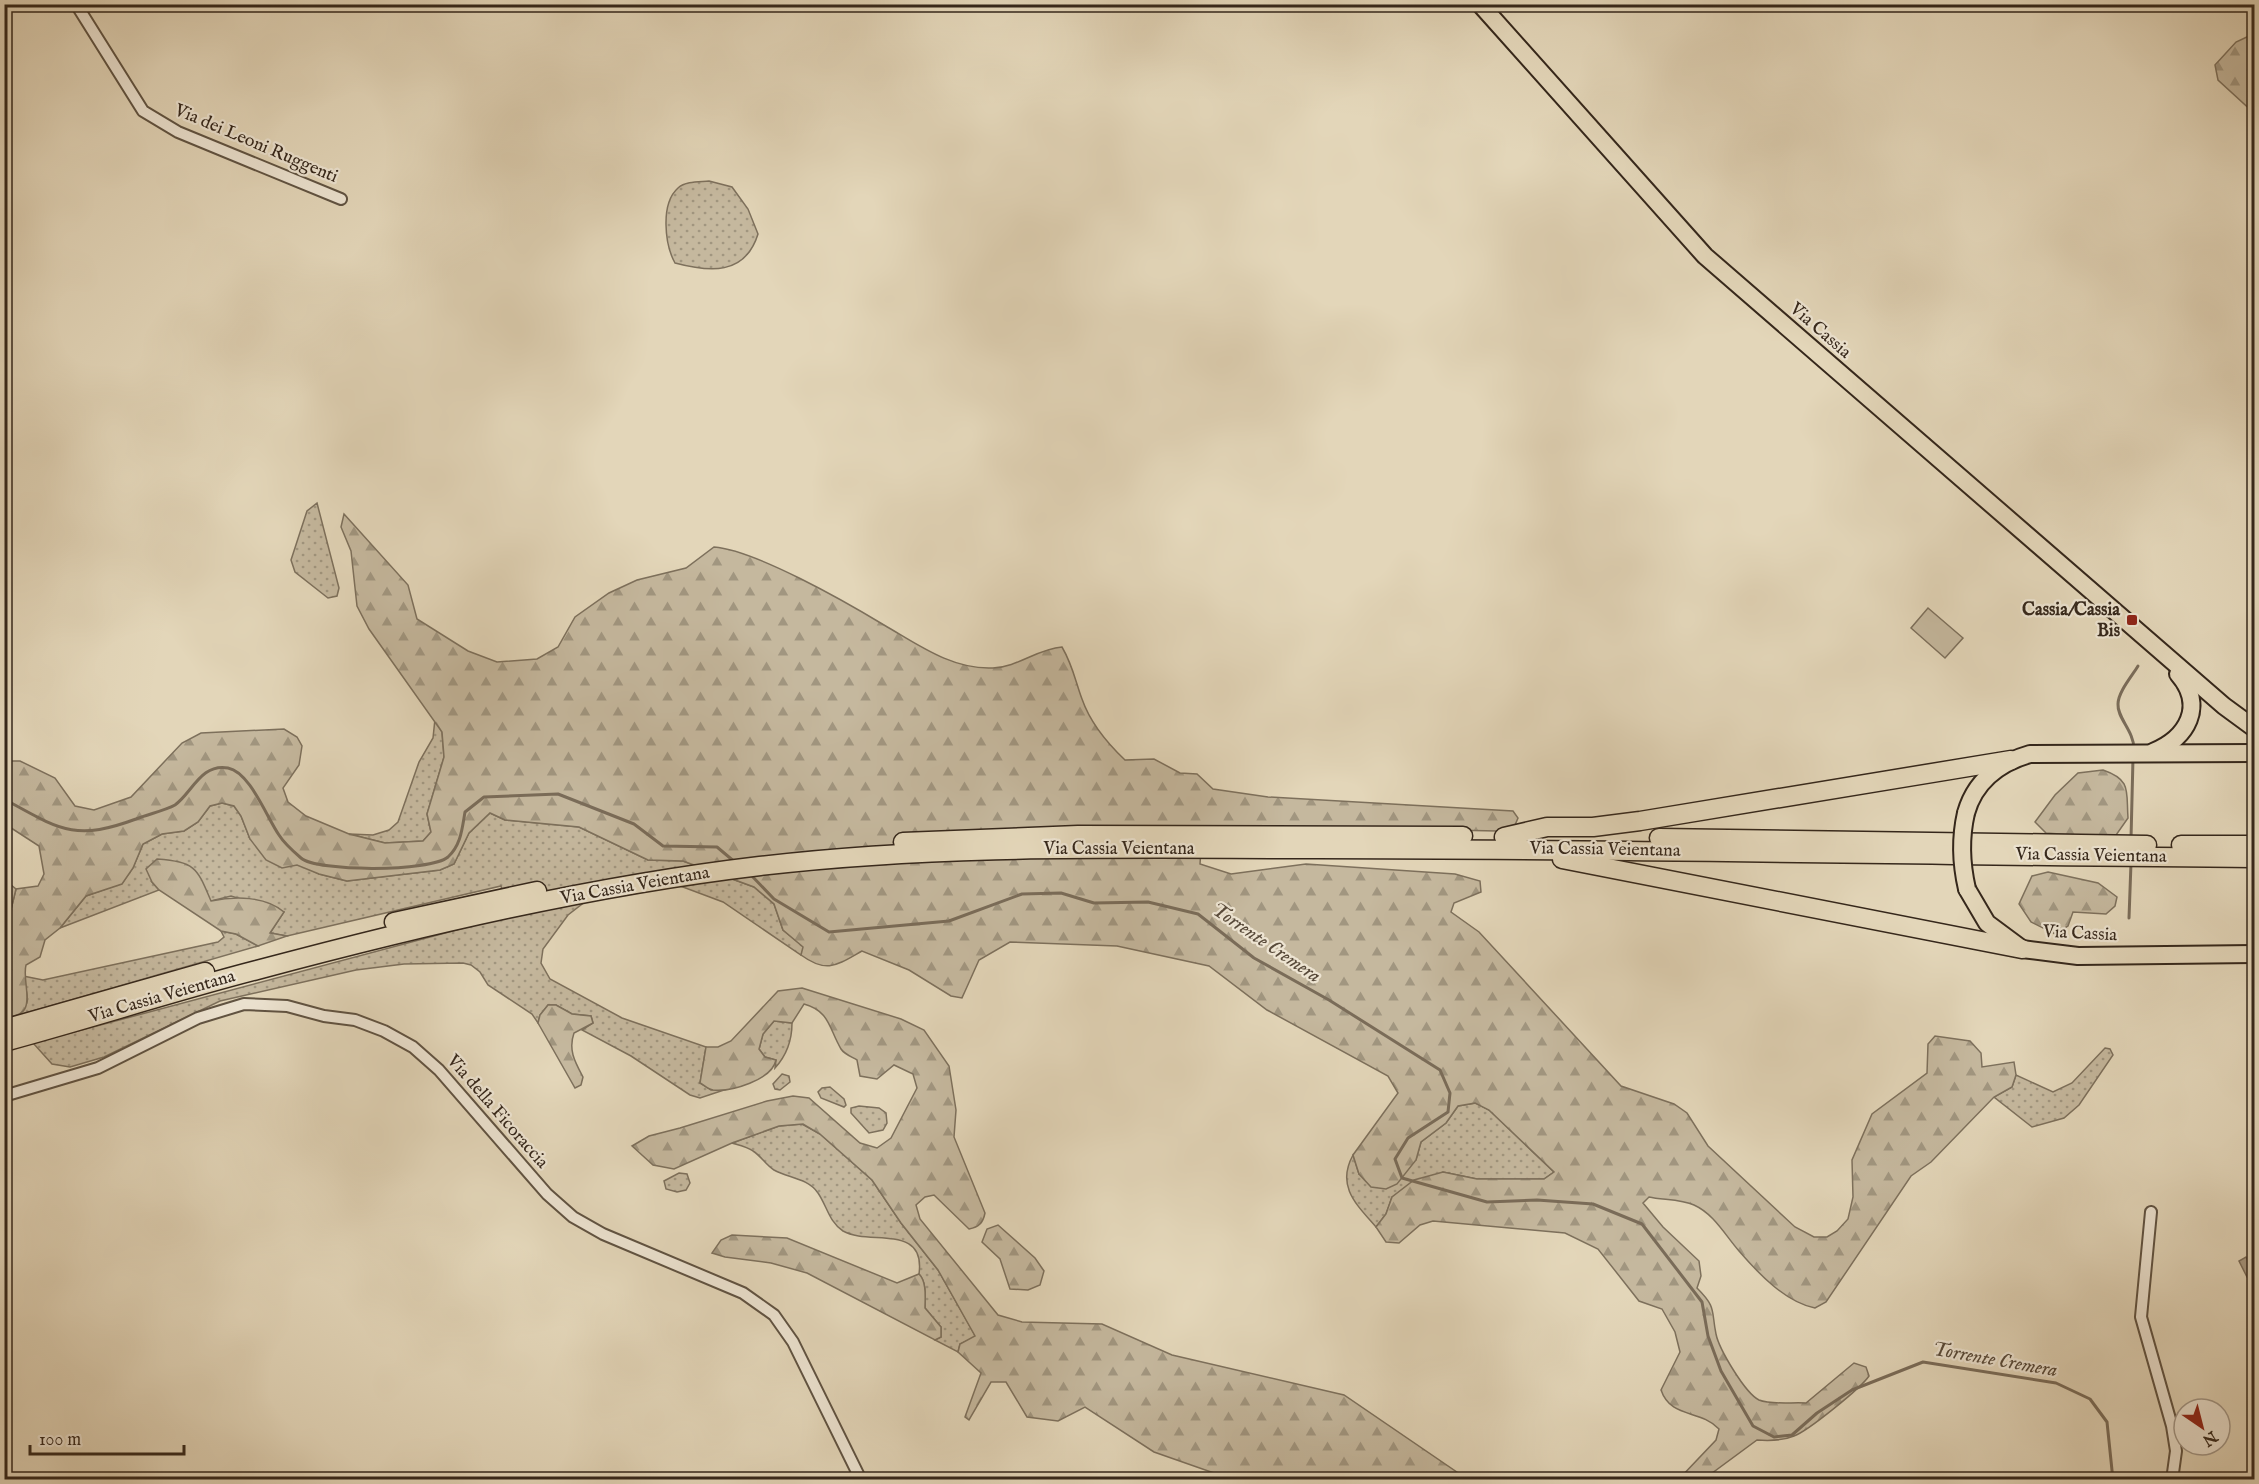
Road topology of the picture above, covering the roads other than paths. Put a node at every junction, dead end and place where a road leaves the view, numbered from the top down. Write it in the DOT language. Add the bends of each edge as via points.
graph roads {
  1 [pos="76,4"];
  2 [pos="1480,4"];
  3 [pos="341,199"];
  4 [pos="2166,656"];
  5 [pos="2254,728"];
  6 [pos="2254,753"];
  7 [pos="2138,754"];
  8 [pos="2011,760"];
  9 [pos="1504,837"];
  10 [pos="1211,842"];
  11 [pos="2254,845"];
  12 [pos="1450,849"];
  13 [pos="2114,851"];
  14 [pos="2138,851"];
  15 [pos="2254,858"];
  16 [pos="2022,949"];
  17 [pos="2254,954"];
  18 [pos="53,1022"];
  19 [pos="4,1029"];
  20 [pos="4,1042"];
  21 [pos="4,1096"];
  22 [pos="2151,1212"];
  23 [pos="861,1479"];
  24 [pos="2172,1479"];
  1 -- 3 [label="street, Via dei Leoni Ruggenti" via="143,111 178,132"];
  2 -- 4 [label="main road, Via Cassia" via="1705,256"];
  4 -- 5 [label="main road, Via Cassia"];
  4 -- 7 [label="main road, Via Cassia" via="2190,692 2189,718 2177,740"];
  6 -- 7 [label="main road, Via Cassia"];
  7 -- 8 [label="main road, Via Cassia" via="2030,753"];
  8 -- 9 [label="highway" via="1640,821 1547,827"];
  8 -- 16 [label="main road, Via Cassia, bridge" via="1984,780 1971,799 1962,833 1962,866 1967,889 1987,923"];
  9 -- 10 [label="highway, Via Cassia Veientana"];
  9 -- 13 [label="highway, Via Cassia Veientana" via="1972,840"];
  10 -- 12 [label="highway, Via Cassia Veientana"];
  10 -- 18 [label="highway, Via Cassia Veientana" via="1006,836 803,850 666,867 507,903 372,927"];
  11 -- 14 [label="highway, Via Cassia Veientana"];
  12 -- 13 [label="highway, Via Cassia Veientana"];
  12 -- 16 [label="highway" via="1576,860"];
  13 -- 14 [label="highway, Via Cassia Veientana"];
  14 -- 15 [label="highway, Via Cassia Veientana"];
  16 -- 17 [label="main road, Via Cassia" via="2090,956"];
  18 -- 19 [label="highway, Via Cassia Veientana"];
  18 -- 20 [label="highway, Via Cassia Veientana"];
  21 -- 23 [label="street, Via della Ficoraccia" via="98,1068 198,1018 244,1004 287,1006 355,1020 384,1031 413,1047 439,1070 547,1194 573,1217 603,1234 743,1293 774,1315 793,1342"];
  22 -- 24 [label="street" via="2141,1317 2172,1426 2176,1451"];
}
